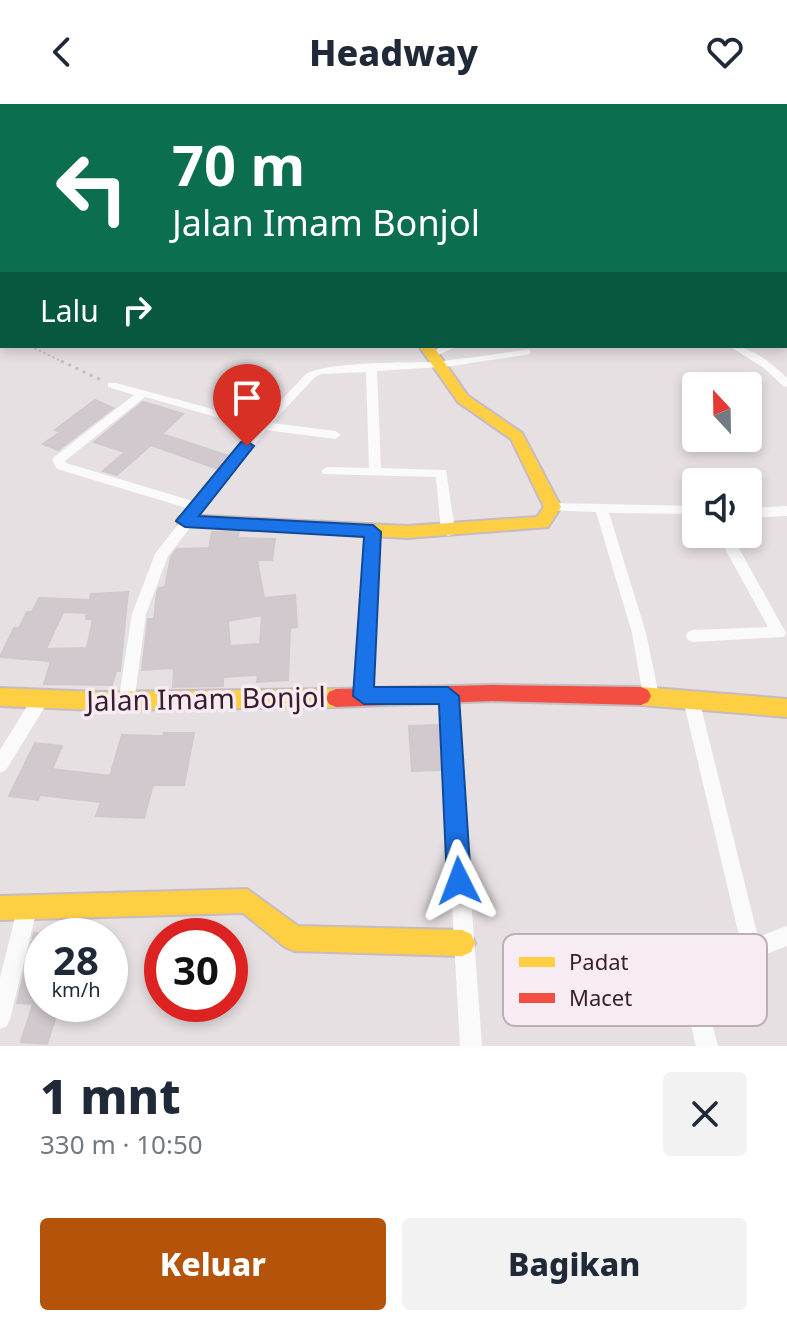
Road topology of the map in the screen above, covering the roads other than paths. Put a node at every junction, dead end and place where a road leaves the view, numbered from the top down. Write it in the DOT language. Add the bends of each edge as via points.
graph roads {
  1 [pos="737,348"];
  2 [pos="528,352"];
  3 [pos="432,355"];
  4 [pos="371,367"];
  5 [pos="787,384"];
  6 [pos="112,385"];
  7 [pos="142,394"];
  8 [pos="263,426"];
  9 [pos="335,435"];
  10 [pos="327,471"];
  11 [pos="375,471"];
  12 [pos="198,507"];
  13 [pos="553,507"];
  14 [pos="601,508"];
  15 [pos="682,510"];
  16 [pos="787,511"];
  17 [pos="762,512"];
  18 [pos="185,521"];
  19 [pos="448,531"];
  20 [pos="373,532"];
  21 [pos="732,548"];
  22 [pos="783,634"];
  23 [pos="693,636"];
  24 [pos="364,696"];
  25 [pos="448,696"];
  26 [pos="651,696"];
  27 [pos="0,697"];
  28 [pos="691,699"];
  29 [pos="40,700"];
  30 [pos="126,703"];
  31 [pos="787,708"];
  32 [pos="0,765"];
  33 [pos="0,908"];
  34 [pos="27,909"];
  35 [pos="748,934"];
  36 [pos="787,936"];
  37 [pos="767,942"];
  38 [pos="462,943"];
  39 [pos="0,1019"];
  40 [pos="702,1026"];
  41 [pos="471,1046"];
  42 [pos="707,1046"];
  1 -- 5 [label="street"];
  2 -- 3 [label="lane"];
  3 -- 4 [label="street"];
  3 -- 13 [label="main road" via="463,399 517,436"];
  4 -- 8 [label="street" via="330,368 310,376"];
  4 -- 11 [label="street"];
  6 -- 7 [label="street"];
  7 -- 8 [label="street"];
  7 -- 12 [label="street" via="58,460 61,466"];
  8 -- 9 [label="street"];
  8 -- 12 [label="street"];
  10 -- 11 [label="street"];
  11 -- 19 [label="street" via="442,473"];
  12 -- 18 [label="street"];
  13 -- 14 [label="street"];
  13 -- 19 [label="main road" via="542,523"];
  14 -- 15 [label="street"];
  14 -- 26 [label="street" via="639,633"];
  16 -- 17 [label="street"];
  18 -- 20 [label="main road"];
  18 -- 30 [label="street" via="148,583"];
  19 -- 20 [label="main road"];
  20 -- 24 [label="street"];
  21 -- 22 [label="street"];
  22 -- 23 [label="street"];
  24 -- 25 [label="main road, Jalan Imam Bonjol"];
  24 -- 30 [label="main road, Jalan Imam Bonjol"];
  25 -- 26 [label="main road, Jalan Imam Bonjol"];
  25 -- 38 [label="street"];
  26 -- 28 [label="main road, Jalan Imam Bonjol"];
  27 -- 29 [label="main road, Jalan Imam Bonjol"];
  28 -- 31 [label="main road, Jalan Imam Bonjol"];
  28 -- 35 [label="street"];
  29 -- 30 [label="main road, Jalan Imam Bonjol"];
  29 -- 32 [label="street"];
  33 -- 34 [label="main road"];
  34 -- 38 [label="main road" via="247,901 294,938"];
  34 -- 39 [label="street"];
  36 -- 37 [label="street"];
  38 -- 41 [label="street"];
  40 -- 42 [label="street"];
}
